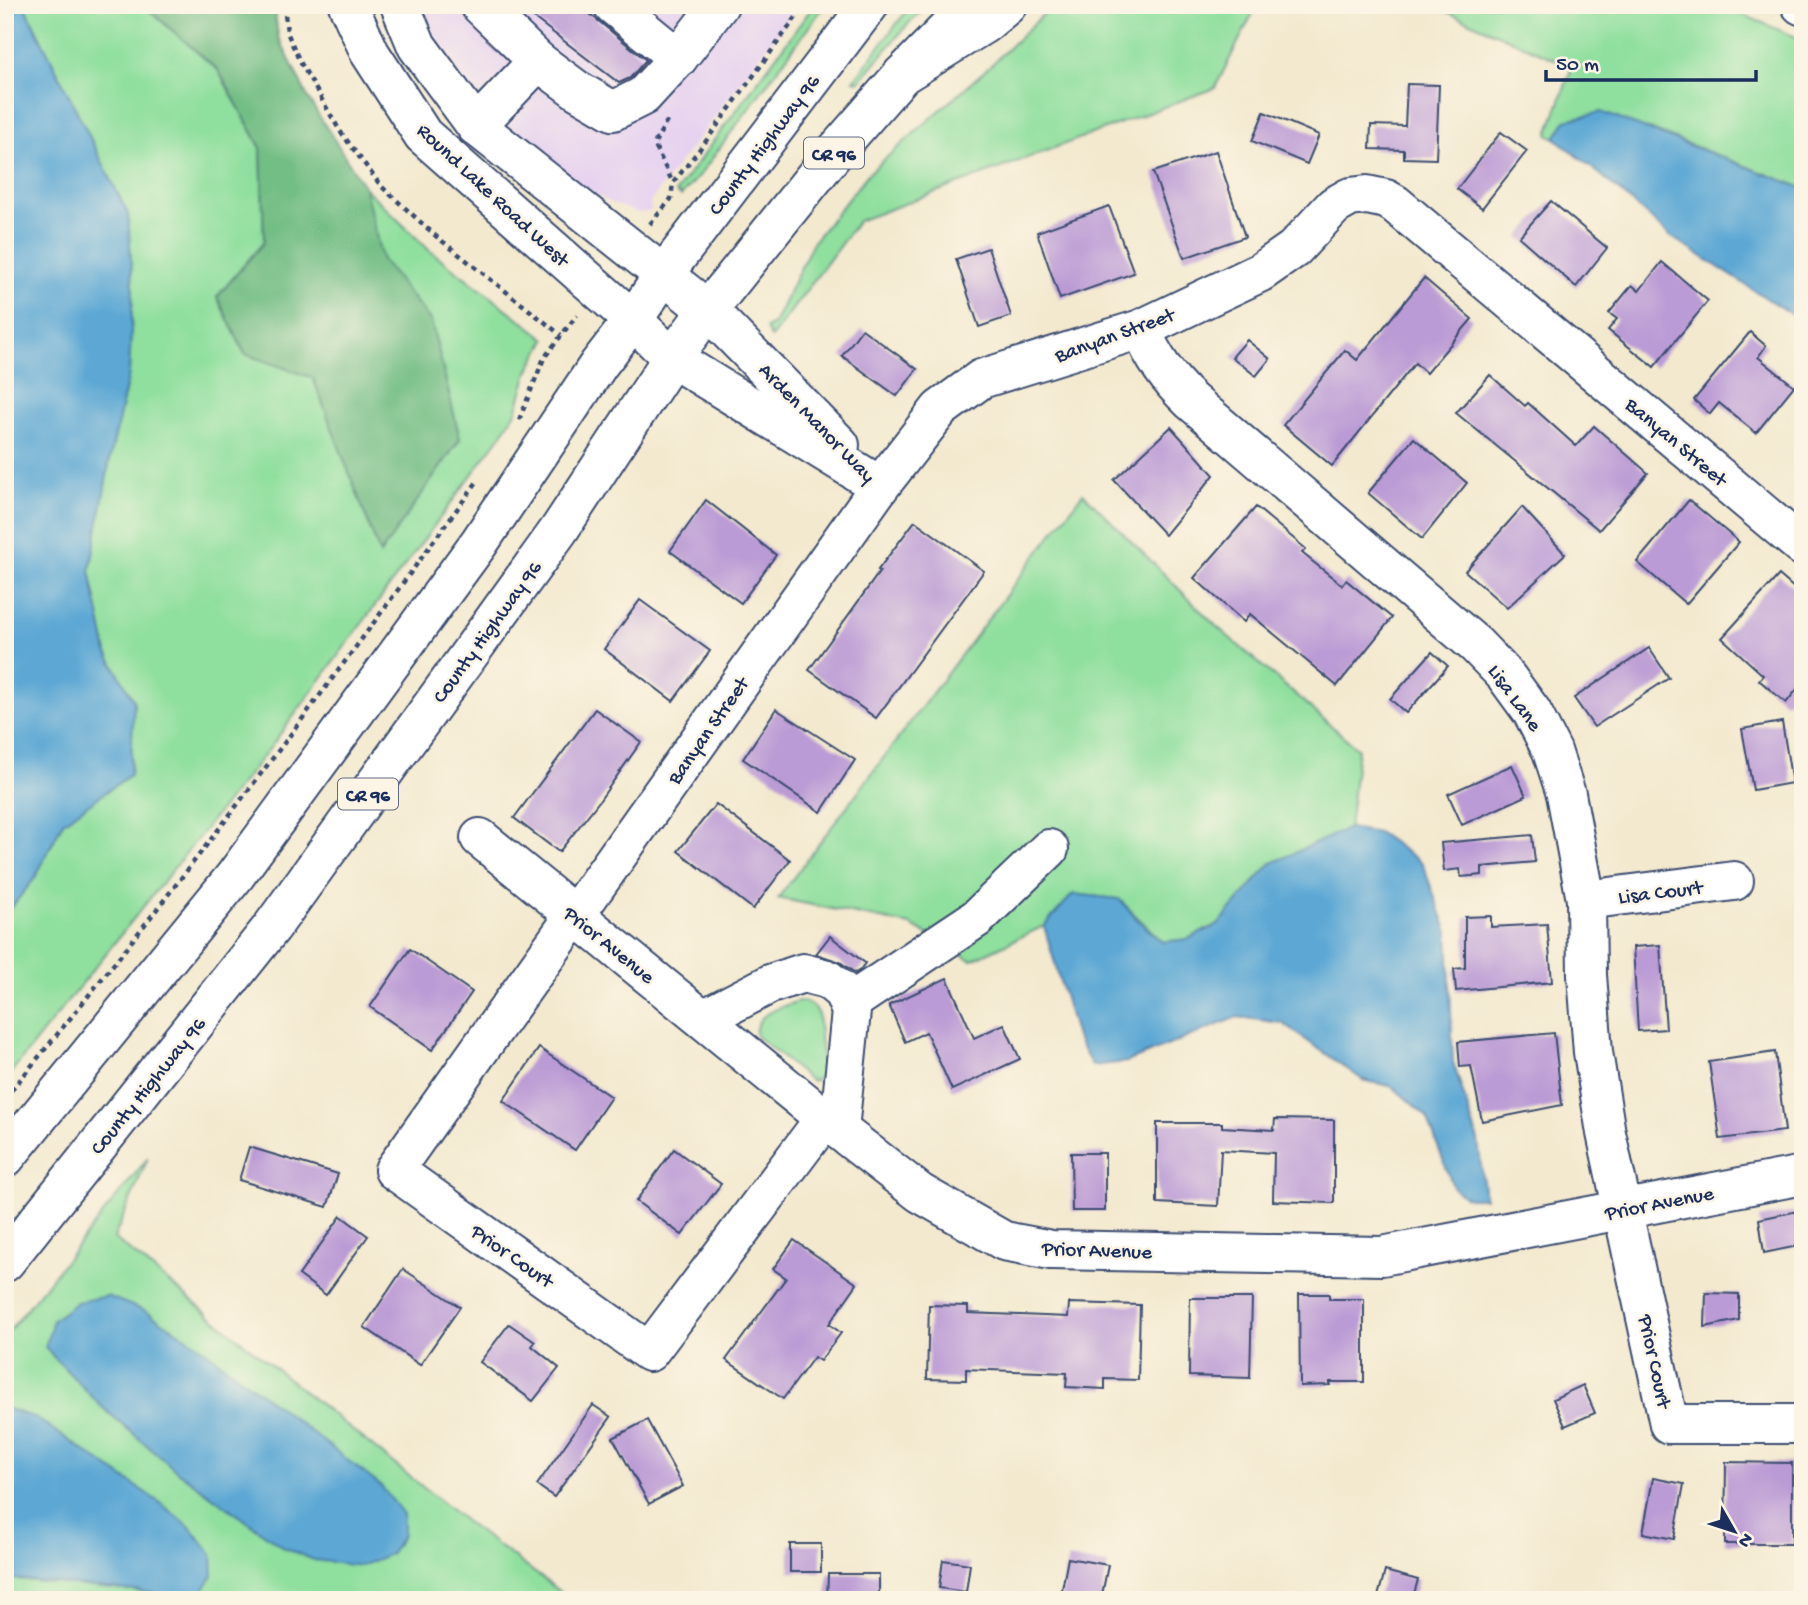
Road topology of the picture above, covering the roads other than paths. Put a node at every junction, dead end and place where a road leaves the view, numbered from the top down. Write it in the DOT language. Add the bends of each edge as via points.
graph roads {
  1 [pos="348,5"];
  2 [pos="400,5"];
  3 [pos="480,5"];
  4 [pos="613,5"];
  5 [pos="719,5"];
  6 [pos="869,5"];
  7 [pos="971,5"];
  8 [pos="1007,5"];
  9 [pos="678,58"];
  10 [pos="538,61"];
  11 [pos="902,75"];
  12 [pos="476,126"];
  13 [pos="664,274"];
  14 [pos="708,310"];
  15 [pos="633,320"];
  16 [pos="1141,329"];
  17 [pos="672,358"];
  18 [pos="880,486"];
  19 [pos="1803,547"];
  20 [pos="480,838"];
  21 [pos="1049,849"];
  22 [pos="1734,881"];
  23 [pos="1586,900"];
  24 [pos="576,916"];
  25 [pos="848,1004"];
  26 [pos="703,1019"];
  27 [pos="832,1124"];
  28 [pos="5,1158"];
  29 [pos="1803,1175"];
  30 [pos="1623,1209"];
  31 [pos="5,1262"];
  32 [pos="1803,1424"];
  1 -- 15 [label="main road, Round Lake Road West" via="370,53 423,135"];
  2 -- 12 [label="main road, Round Lake Road West" via="417,46"];
  3 -- 10 [label="main road"];
  4 -- 9 [label="main road"];
  5 -- 9 [label="main road"];
  6 -- 13 [label="main road, County Highway 96 / CR 96"];
  7 -- 11 [label="main road, County Highway 96 / CR 96"];
  8 -- 11 [label="main road"];
  9 -- 10 [label="main road" via="643,96 613,111"];
  10 -- 12 [label="main road"];
  11 -- 14 [label="main road, County Highway 96 / CR 96"];
  12 -- 13 [label="main road, Round Lake Road West"];
  13 -- 14 [label="main road, Round Lake Road West"];
  13 -- 15 [label="main road, County Highway 96 / CR 96"];
  14 -- 17 [label="main road, County Highway 96 / CR 96"];
  14 -- 18 [label="main road, Arden Manor Way"];
  15 -- 17 [label="main road, Round Lake Road West"];
  15 -- 28 [label="main road, County Highway 96 / CR 96" via="479,543 236,876"];
  16 -- 18 [label="main road, Banyan Street" via="981,379 940,409"];
  16 -- 19 [label="main road, Banyan Street" via="1261,272 1294,249 1334,206 1350,197 1386,199"];
  16 -- 23 [label="main road, Lisa Lane" via="1151,354 1171,382 1505,675 1532,712 1552,751 1566,794"];
  17 -- 18 [label="main road, Arden Manor Way"];
  17 -- 31 [label="main road, County Highway 96 / CR 96" via="559,530 272,928"];
  18 -- 24 [label="main road, Banyan Street"];
  20 -- 24 [label="main road, Prior Avenue"];
  21 -- 25 [label="main road" via="977,918"];
  22 -- 23 [label="main road, Lisa Court"];
  23 -- 30 [label="main road, Lisa Lane" via="1593,1052"];
  24 -- 26 [label="main road, Prior Avenue"];
  24 -- 27 [label="main road, Prior Court" via="394,1170 649,1352"];
  25 -- 26 [label="main road" via="827,979 803,973 770,984"];
  25 -- 27 [label="main road" via="851,1011"];
  26 -- 27 [label="main road, Prior Avenue"];
  27 -- 30 [label="main road, Prior Avenue" via="920,1193 963,1219 1004,1241 1051,1250 1382,1256"];
  29 -- 30 [label="main road, Prior Avenue"];
  30 -- 32 [label="main road, Prior Court" via="1669,1424"];
}
